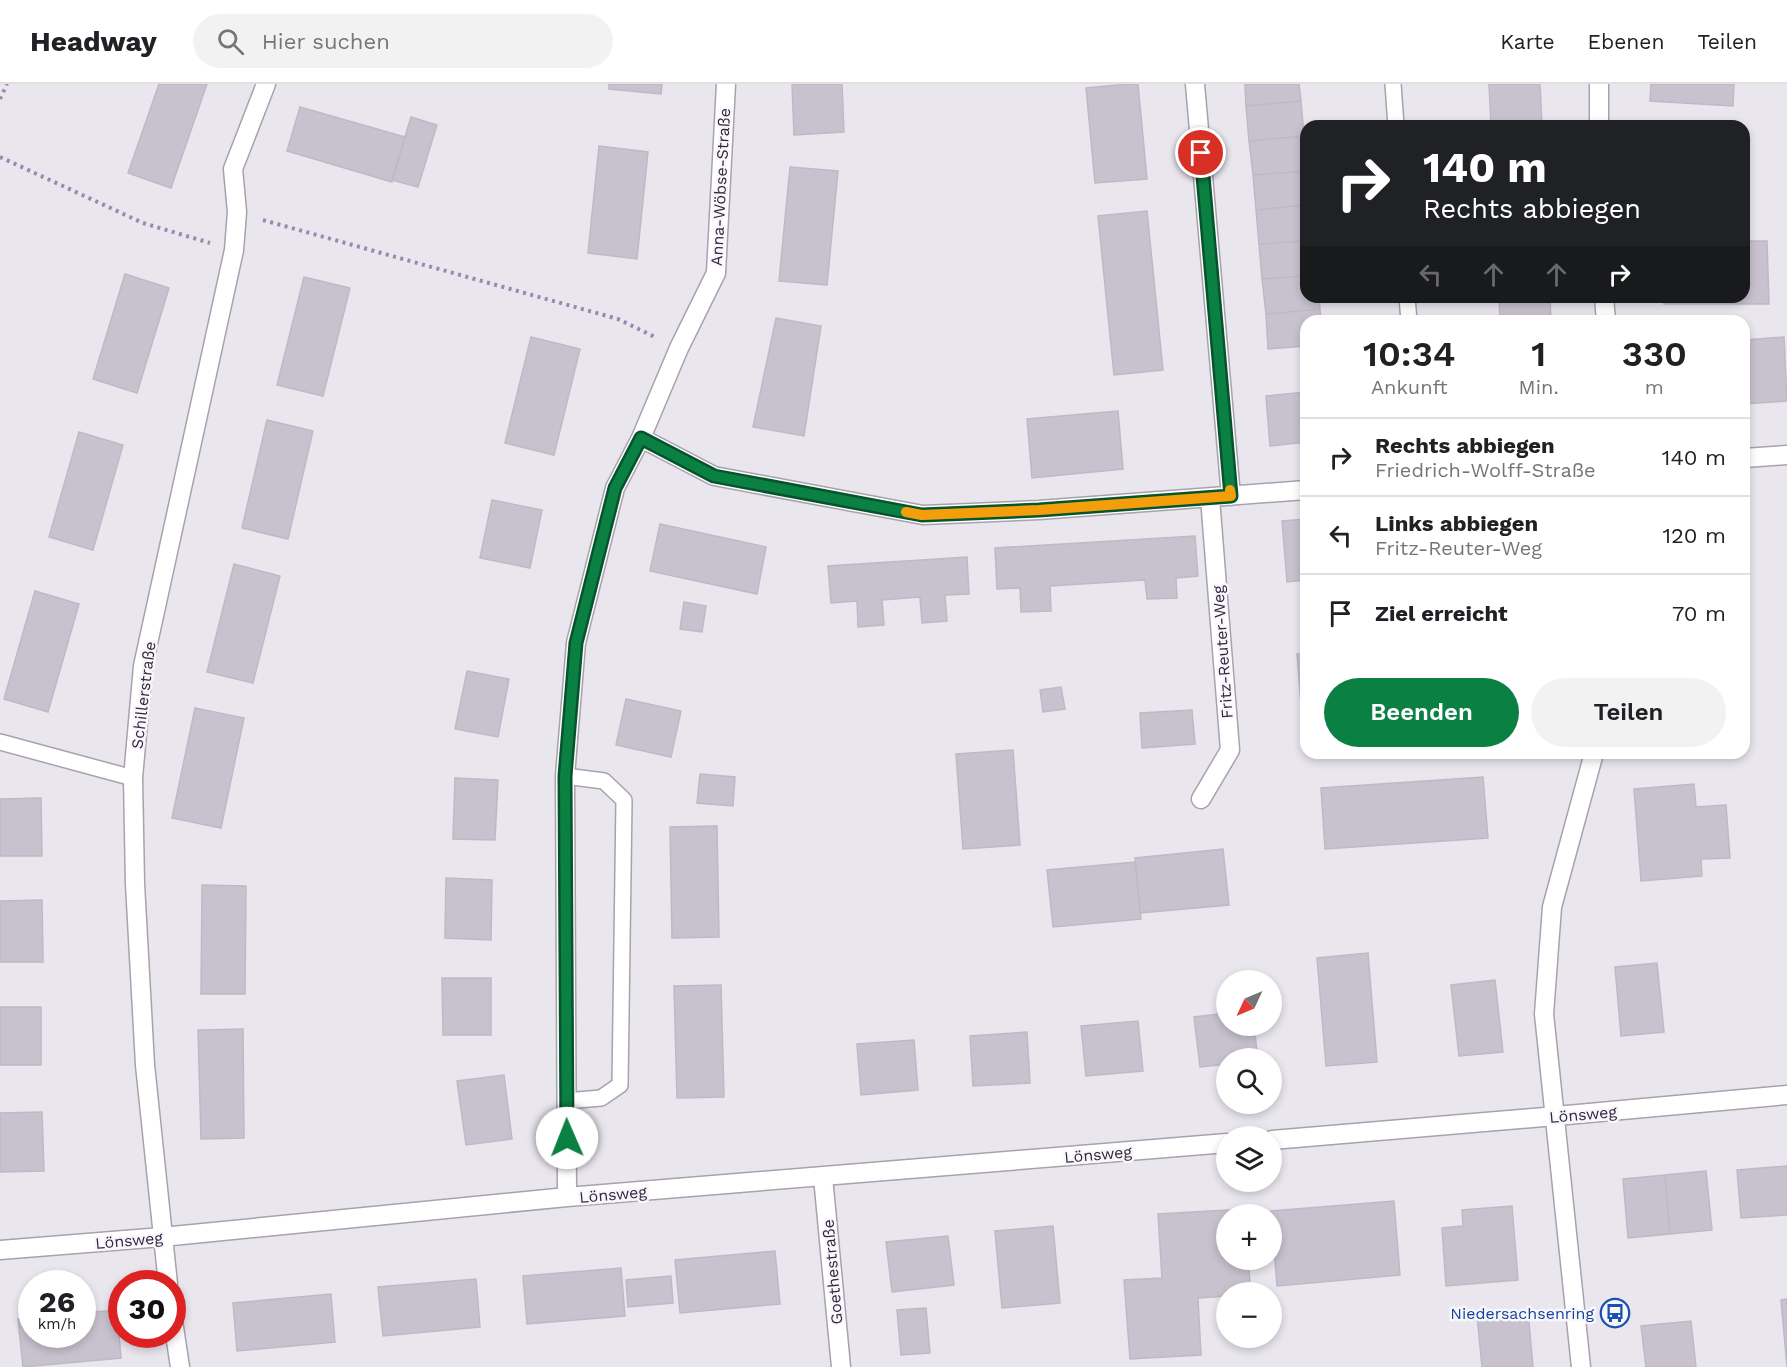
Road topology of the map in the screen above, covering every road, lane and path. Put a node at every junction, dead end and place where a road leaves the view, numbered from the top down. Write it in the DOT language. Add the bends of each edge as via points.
graph roads {
  1 [pos="7,84"];
  2 [pos="266,84"];
  3 [pos="726,84"];
  4 [pos="1195,84"];
  5 [pos="1394,84"];
  6 [pos="1599,84"];
  7 [pos="0,99"];
  8 [pos="1396,120"];
  9 [pos="1599,120"];
  10 [pos="0,157"];
  11 [pos="237,212"];
  12 [pos="234,250"];
  13 [pos="679,348"];
  14 [pos="641,438"];
  15 [pos="1787,455"];
  16 [pos="1750,458"];
  17 [pos="1300,490"];
  18 [pos="1231,496"];
  19 [pos="1210,498"];
  20 [pos="0,742"];
  21 [pos="1592,759"];
  22 [pos="565,776"];
  23 [pos="133,778"];
  24 [pos="1201,799"];
  25 [pos="1787,1095"];
  26 [pos="566,1101"];
  27 [pos="1556,1116"];
  28 [pos="1282,1139"];
  29 [pos="1216,1144"];
  30 [pos="823,1177"];
  31 [pos="567,1197"];
  32 [pos="162,1237"];
  33 [pos="0,1250"];
  34 [pos="166,1270"];
  35 [pos="177,1348"];
  36 [pos="180,1367"];
  37 [pos="841,1367"];
  38 [pos="1581,1367"];
  1 -- 7 [label="path"];
  2 -- 11 [label="street, Schillerstraße" via="234,169"];
  3 -- 13 [label="street, Anna-Wöbse-Straße" via="716,273"];
  4 -- 18 [label="street"];
  5 -- 8 [label="lane"];
  6 -- 9 [label="street"];
  10 -- 12 [label="path" via="143,223"];
  11 -- 12 [label="street, Schillerstraße"];
  11 -- 13 [label="path" via="618,319"];
  12 -- 23 [label="street, Schillerstraße" via="143,666"];
  13 -- 14 [label="street, Anna-Wöbse-Straße"];
  14 -- 19 [label="street" via="714,476 922,515"];
  14 -- 22 [label="street, Anna-Wöbse-Straße" via="615,488 576,643"];
  15 -- 16 [label="street"];
  17 -- 18 [label="street"];
  18 -- 19 [label="street"];
  19 -- 24 [label="street, Fritz-Reuter-Weg" via="1230,750"];
  20 -- 23 [label="lane"];
  21 -- 27 [label="street" via="1552,907 1544,1014"];
  22 -- 26 [label="street, Anna-Wöbse-Straße"];
  22 -- 26 [label="lane" via="604,781 624,800 620,1085 601,1098"];
  23 -- 32 [label="street, Schillerstraße" via="145,1065"];
  25 -- 27 [label="street, Lönsweg"];
  26 -- 31 [label="street, Anna-Wöbse-Straße"];
  27 -- 28 [label="street, Lönsweg"];
  27 -- 38 [label="street"];
  29 -- 30 [label="street, Lönsweg"];
  30 -- 31 [label="street, Lönsweg"];
  30 -- 37 [label="street, Goethestraße"];
  31 -- 32 [label="street, Lönsweg"];
  32 -- 33 [label="street, Lönsweg"];
  32 -- 34 [label="street, Schillerstraße"];
  35 -- 36 [label="street"];
}
